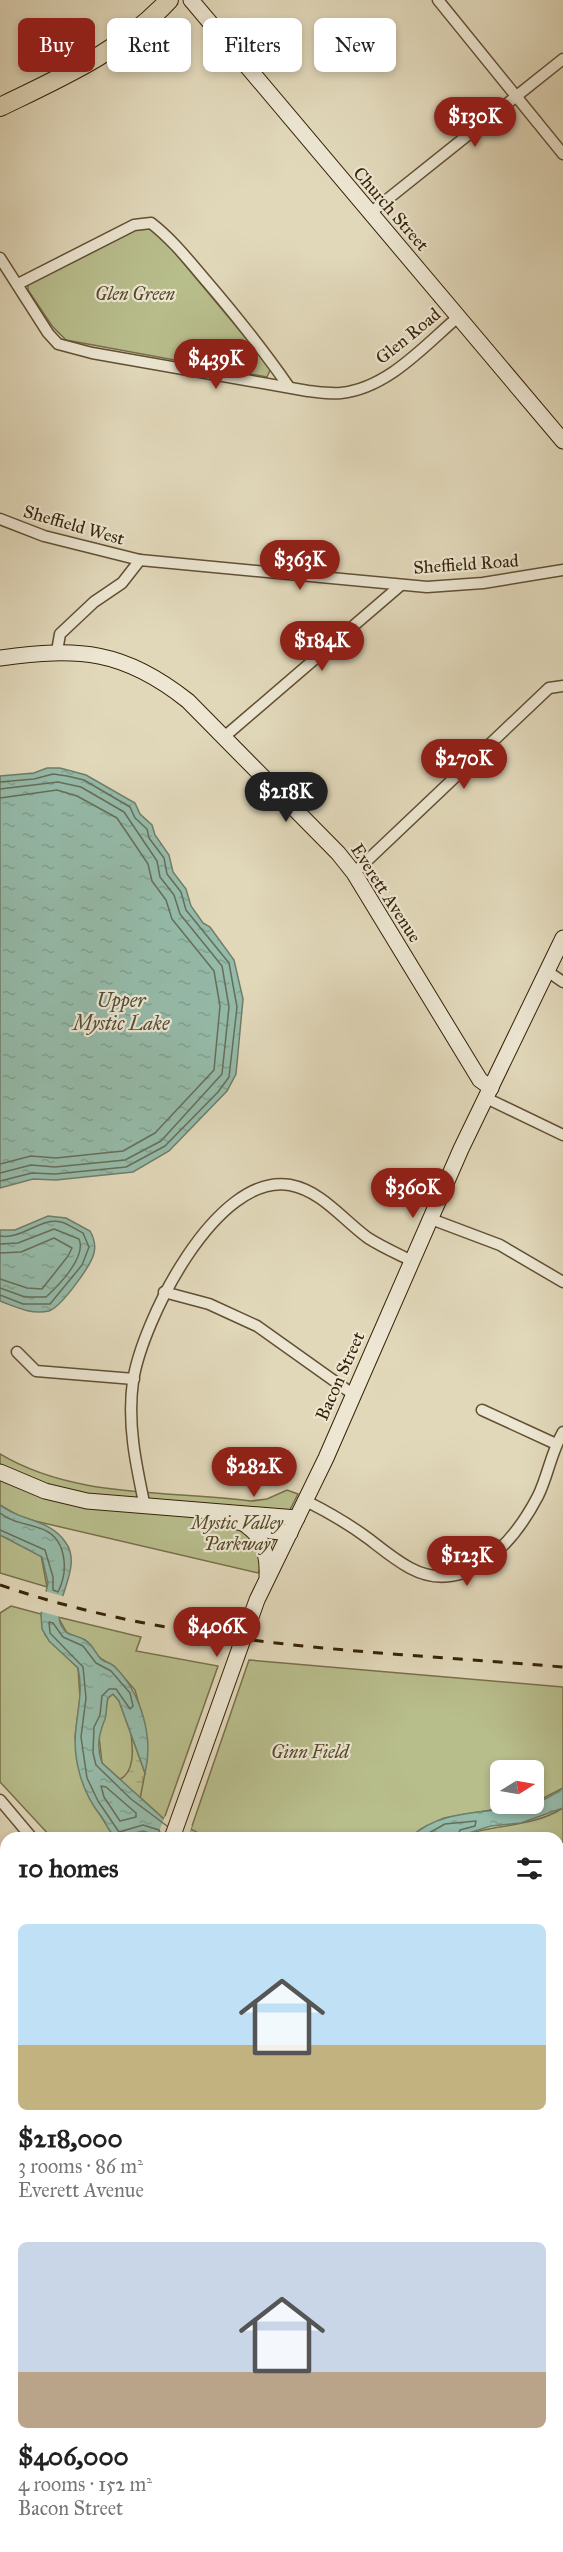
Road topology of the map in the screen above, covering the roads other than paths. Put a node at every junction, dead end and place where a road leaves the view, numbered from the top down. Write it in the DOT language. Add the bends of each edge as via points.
graph roads {
  1 [pos="170,0"];
  2 [pos="191,0"];
  3 [pos="438,0"];
  4 [pos="563,59"];
  5 [pos="516,97"];
  6 [pos="0,107"];
  7 [pos="563,154"];
  8 [pos="369,214"];
  9 [pos="0,258"];
  10 [pos="18,284"];
  11 [pos="458,317"];
  12 [pos="288,387"];
  13 [pos="563,441"];
  14 [pos="0,519"];
  15 [pos="140,560"];
  16 [pos="563,570"];
  17 [pos="401,585"];
  18 [pos="57,651"];
  19 [pos="0,658"];
  20 [pos="563,686"];
  21 [pos="224,737"];
  22 [pos="354,873"];
  23 [pos="563,938"];
  24 [pos="547,971"];
  25 [pos="563,982"];
  26 [pos="489,1093"];
  27 [pos="563,1136"];
  28 [pos="431,1219"];
  29 [pos="412,1262"];
  30 [pos="563,1282"];
  31 [pos="164,1292"];
  32 [pos="17,1352"];
  33 [pos="134,1379"];
  34 [pos="354,1395"];
  35 [pos="482,1410"];
  36 [pos="563,1432"];
  37 [pos="556,1444"];
  38 [pos="0,1472"];
  39 [pos="306,1501"];
  40 [pos="145,1507"];
  41 [pos="207,1513"];
  42 [pos="297,1518"];
  43 [pos="244,1524"];
  44 [pos="290,1533"];
  45 [pos="266,1580"];
  46 [pos="0,1800"];
  47 [pos="27,1832"];
  48 [pos="174,1832"];
  1 -- 6 [label="highway" via="145,25 96,60"];
  2 -- 8 [label="main road, Church Street"];
  3 -- 5 [label="street"];
  4 -- 5 [label="street"];
  5 -- 7 [label="street"];
  5 -- 8 [label="street"];
  8 -- 11 [label="main road, Church Street"];
  9 -- 10 [label="street, Glen Road"];
  10 -- 12 [label="street, Glen Road" via="58,344"];
  10 -- 12 [label="street" via="134,225 150,223 169,237 215,291 261,346"];
  11 -- 12 [label="street, Glen Road" via="397,370 368,387 340,393"];
  11 -- 13 [label="main road, Church Street"];
  14 -- 15 [label="street, Sheffield West" via="44,536"];
  15 -- 17 [label="street, Sheffield Road"];
  15 -- 18 [label="street" via="122,583 94,602 60,634"];
  16 -- 17 [label="street, Sheffield Road" via="452,586"];
  17 -- 21 [label="street"];
  18 -- 19 [label="main road, Everett Avenue"];
  18 -- 21 [label="main road, Everett Avenue" via="107,657 137,667 188,701"];
  20 -- 22 [label="street" via="549,688"];
  21 -- 22 [label="main road, Everett Avenue"];
  22 -- 26 [label="main road, Everett Avenue"];
  23 -- 24 [label="main road, Bacon Street"];
  24 -- 25 [label="street"];
  24 -- 26 [label="main road, Bacon Street"];
  26 -- 27 [label="street"];
  26 -- 28 [label="main road, Bacon Street"];
  28 -- 29 [label="main road, Bacon Street"];
  28 -- 30 [label="street" via="500,1245"];
  29 -- 31 [label="street" via="369,1239 320,1198 303,1189 275,1185 232,1204 193,1248"];
  29 -- 34 [label="main road, Bacon Street"];
  31 -- 33 [label="street" via="147,1330"];
  31 -- 34 [label="street" via="208,1304 257,1326"];
  32 -- 33 [label="street" via="36,1371"];
  33 -- 40 [label="street" via="130,1415"];
  34 -- 39 [label="main road, Bacon Street"];
  35 -- 37 [label="street"];
  36 -- 37 [label="street"];
  37 -- 39 [label="street" via="538,1495 521,1525 483,1563 450,1577 435,1577 410,1568 346,1523"];
  38 -- 40 [label="main road" via="70,1498"];
  39 -- 42 [label="main road, Bacon Street"];
  40 -- 41 [label="main road"];
  41 -- 42 [label="main road"];
  41 -- 43 [label="main road"];
  42 -- 44 [label="main road, Bacon Street"];
  43 -- 44 [label="main road"];
  43 -- 45 [label="main road" via="256,1533 263,1547"];
  44 -- 45 [label="main road, Bacon Street"];
  45 -- 48 [label="main road, Bacon Street" via="239,1643"];
  46 -- 47 [label="street"];
}
